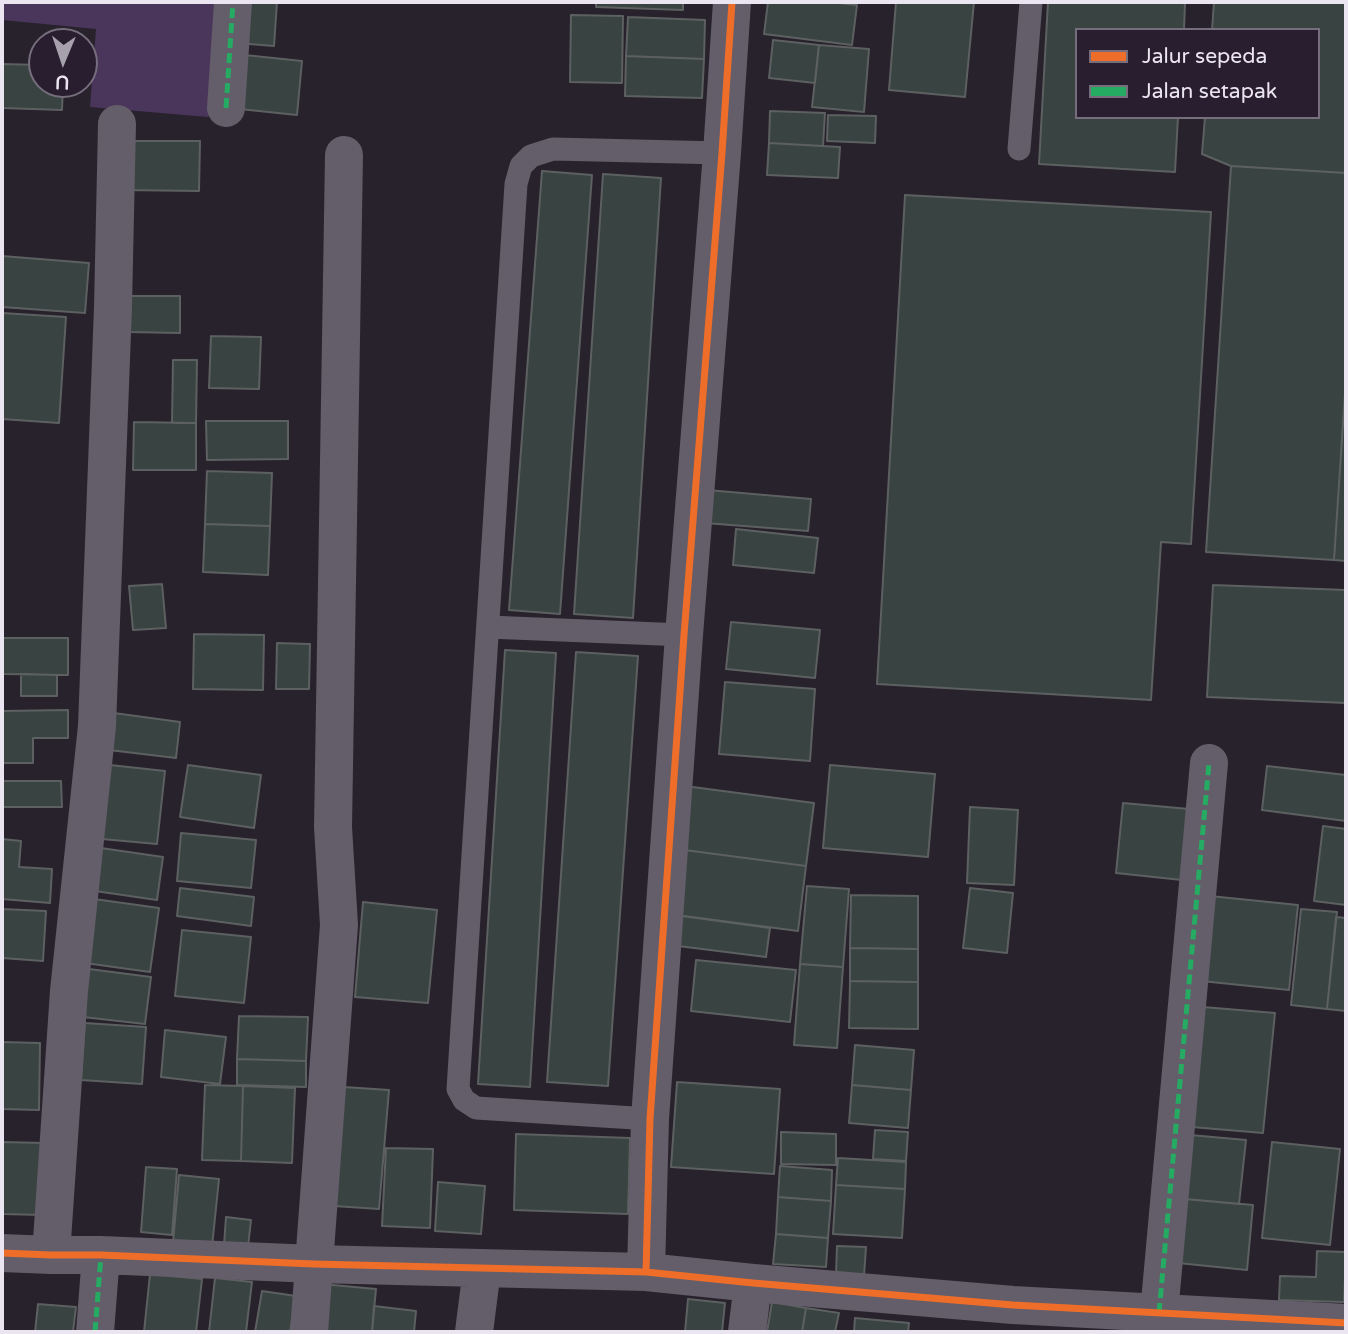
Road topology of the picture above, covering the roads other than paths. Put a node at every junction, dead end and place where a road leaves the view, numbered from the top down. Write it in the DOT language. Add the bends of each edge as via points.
graph roads {
  1 [pos="233,2"];
  2 [pos="732,2"];
  3 [pos="1031,2"];
  4 [pos="226,108"];
  5 [pos="117,124"];
  6 [pos="1019,149"];
  7 [pos="722,153"];
  8 [pos="344,155"];
  9 [pos="488,627"];
  10 [pos="684,635"];
  11 [pos="1209,763"];
  12 [pos="650,1119"];
  13 [pos="2,1253"];
  14 [pos="51,1255"];
  15 [pos="101,1255"];
  16 [pos="314,1264"];
  17 [pos="482,1269"];
  18 [pos="646,1272"];
  19 [pos="753,1283"];
  20 [pos="1159,1313"];
  21 [pos="1012,1319"];
  22 [pos="1346,1323"];
  23 [pos="1249,1325"];
  24 [pos="95,1332"];
  25 [pos="309,1332"];
  26 [pos="474,1332"];
  27 [pos="747,1332"];
  1 -- 4 [label="street"];
  2 -- 7 [label="street"];
  3 -- 6 [label="lane"];
  5 -- 14 [label="street" via="97,726 69,990"];
  7 -- 9 [label="lane" via="553,149 531,156 521,166 516,184"];
  7 -- 10 [label="street"];
  8 -- 16 [label="street" via="333,827 339,925"];
  9 -- 10 [label="lane"];
  9 -- 12 [label="lane" via="458,1089 476,1108"];
  10 -- 12 [label="street"];
  11 -- 20 [label="street"];
  12 -- 18 [label="street"];
  13 -- 14 [label="street"];
  14 -- 15 [label="street"];
  15 -- 16 [label="street"];
  15 -- 24 [label="street"];
  16 -- 17 [label="street"];
  16 -- 25 [label="street"];
  17 -- 18 [label="street"];
  17 -- 26 [label="street"];
  18 -- 19 [label="street"];
  19 -- 21 [label="street"];
  19 -- 27 [label="street"];
  20 -- 21 [label="street"];
  20 -- 23 [label="street"];
  22 -- 23 [label="street"];
}
